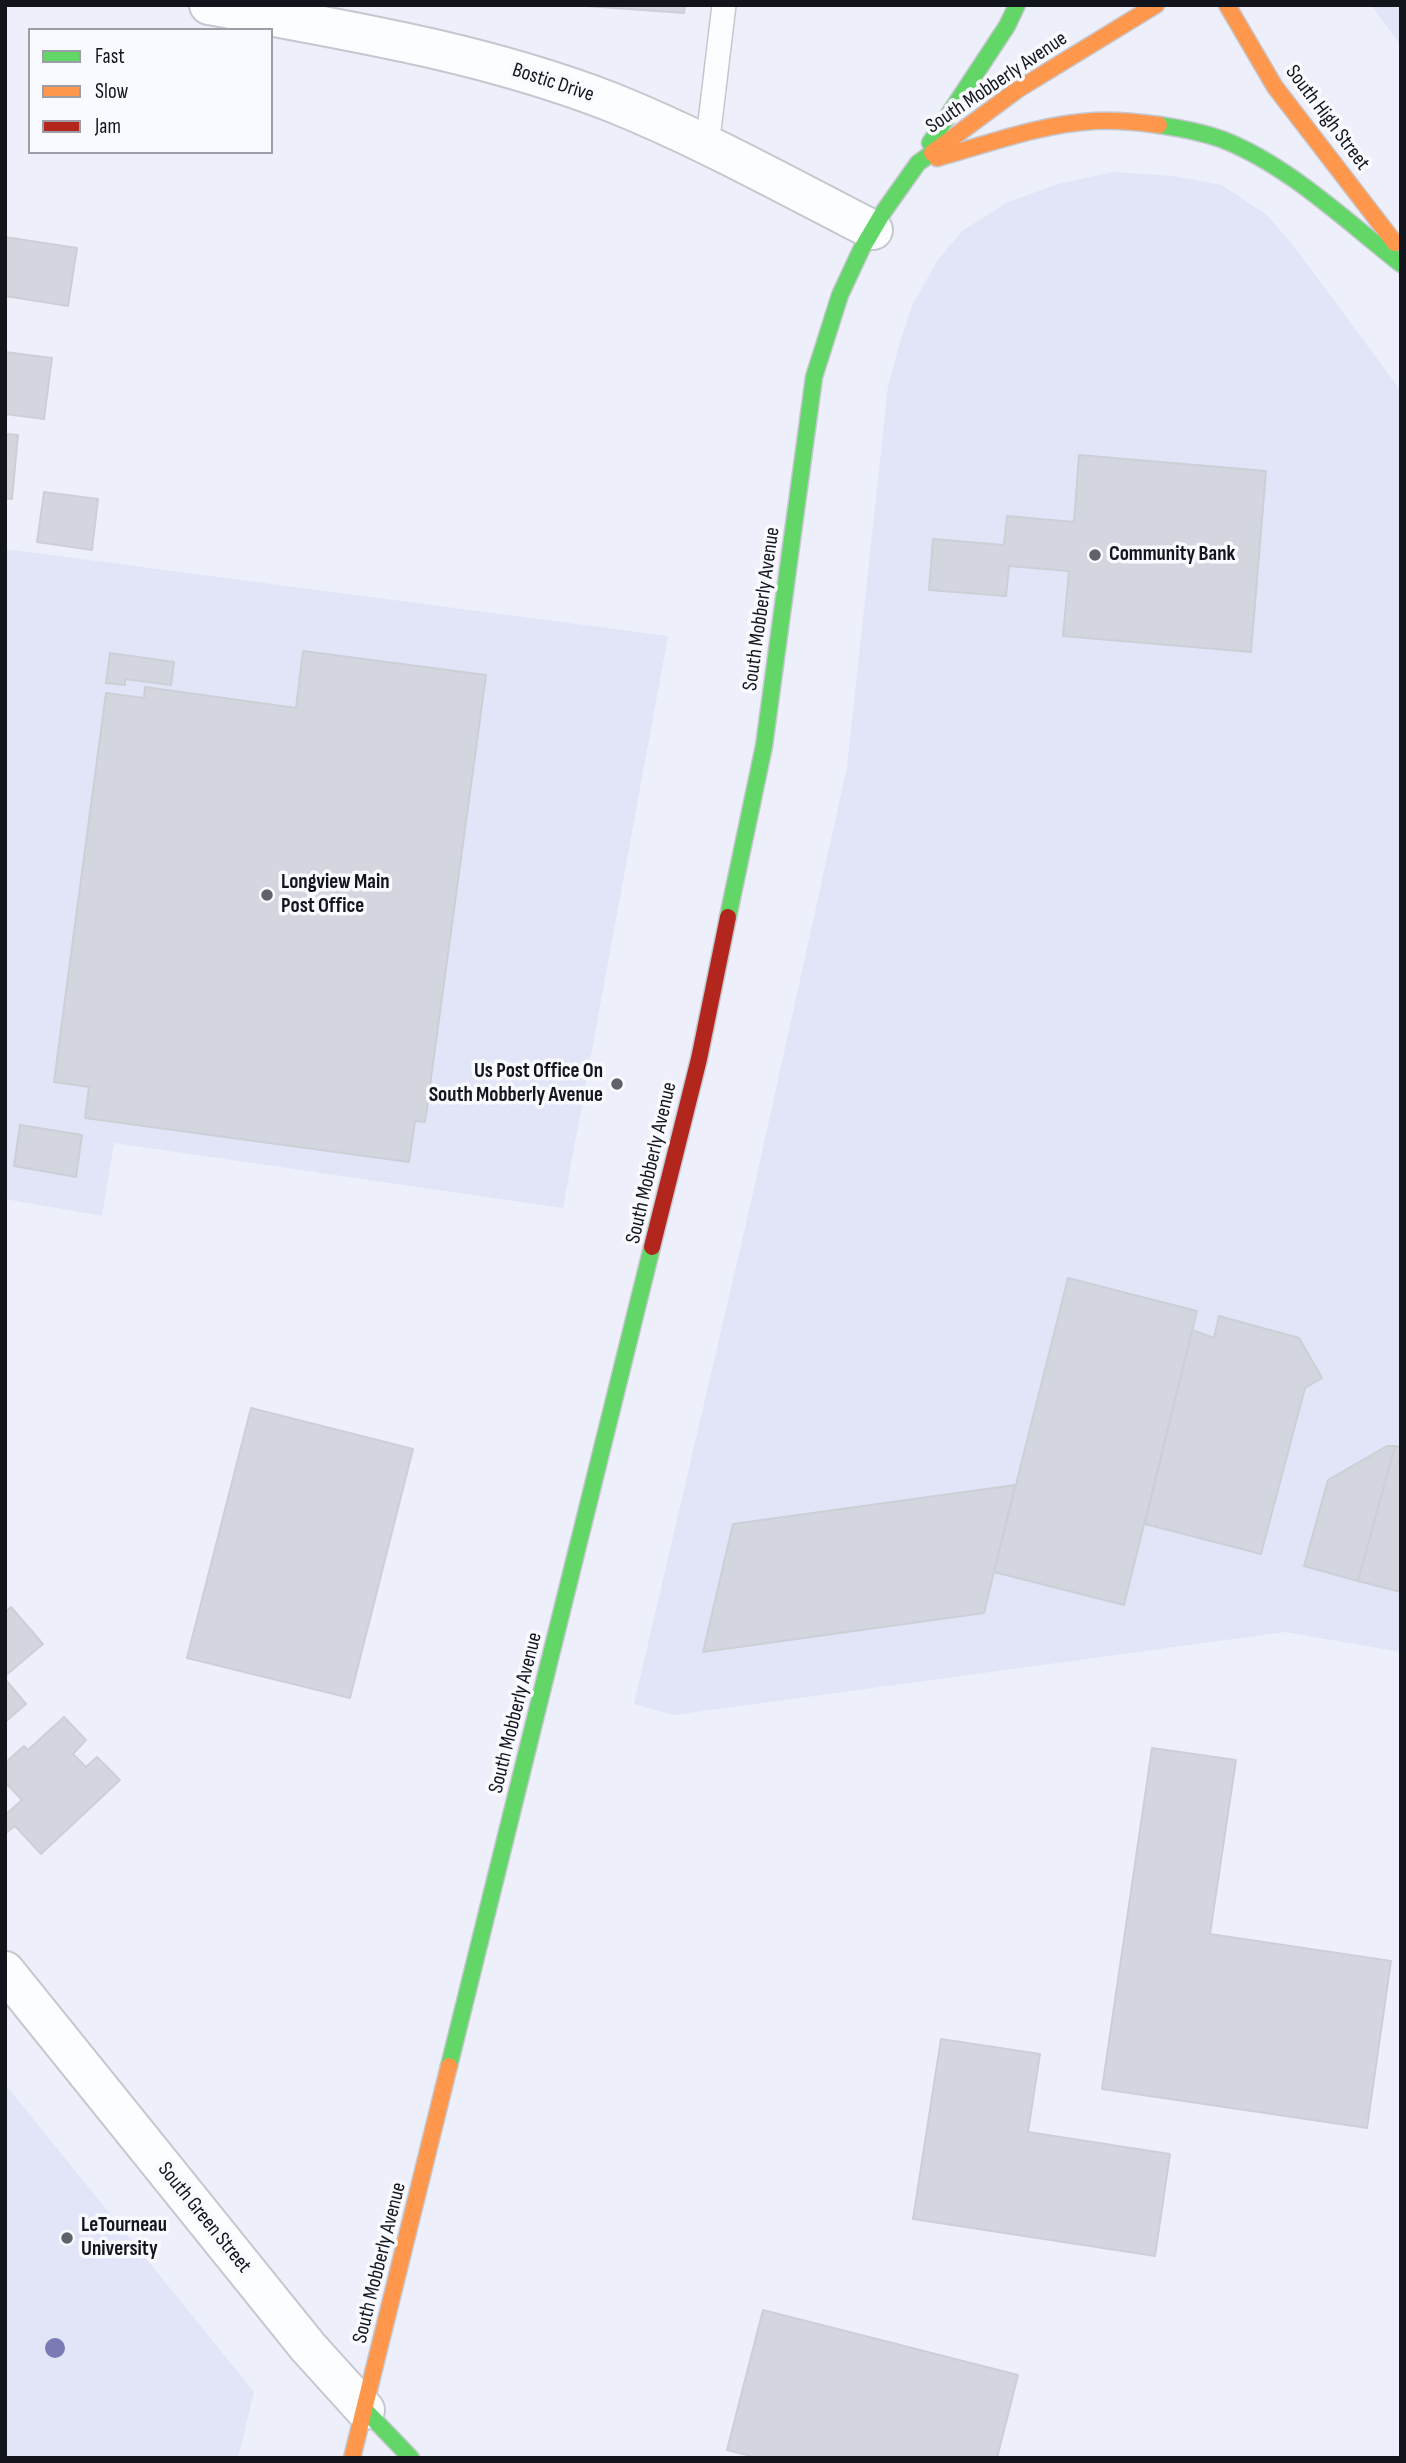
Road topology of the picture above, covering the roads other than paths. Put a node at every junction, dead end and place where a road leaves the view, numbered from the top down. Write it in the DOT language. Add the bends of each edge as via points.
graph roads {
  1 [pos="209,5"];
  2 [pos="724,5"];
  3 [pos="1017,5"];
  4 [pos="1156,5"];
  5 [pos="1227,5"];
  6 [pos="707,147"];
  7 [pos="918,163"];
  8 [pos="873,230"];
  9 [pos="1401,250"];
  10 [pos="1401,264"];
  11 [pos="5,1970"];
  12 [pos="365,2410"];
  13 [pos="352,2458"];
  14 [pos="411,2458"];
  1 -- 6 [label="street, Bostic Drive" via="376,35 486,61 610,102"];
  2 -- 6 [label="lane"];
  3 -- 7 [label="main road"];
  4 -- 7 [label="main road, South Mobberly Avenue" via="1017,90"];
  5 -- 9 [label="main road, South High Street" via="1275,87"];
  6 -- 8 [label="street, Bostic Drive"];
  7 -- 8 [label="main road, South Mobberly Avenue"];
  7 -- 10 [label="main road" via="1079,123 1127,121 1162,126 1236,145 1275,168"];
  8 -- 12 [label="main road, South Mobberly Avenue" via="840,295 814,377 764,746 699,1059"];
  11 -- 12 [label="street, South Green Street" via="308,2347"];
  12 -- 13 [label="main road, South Mobberly Avenue"];
  12 -- 14 [label="main road, South Green Street"];
}
